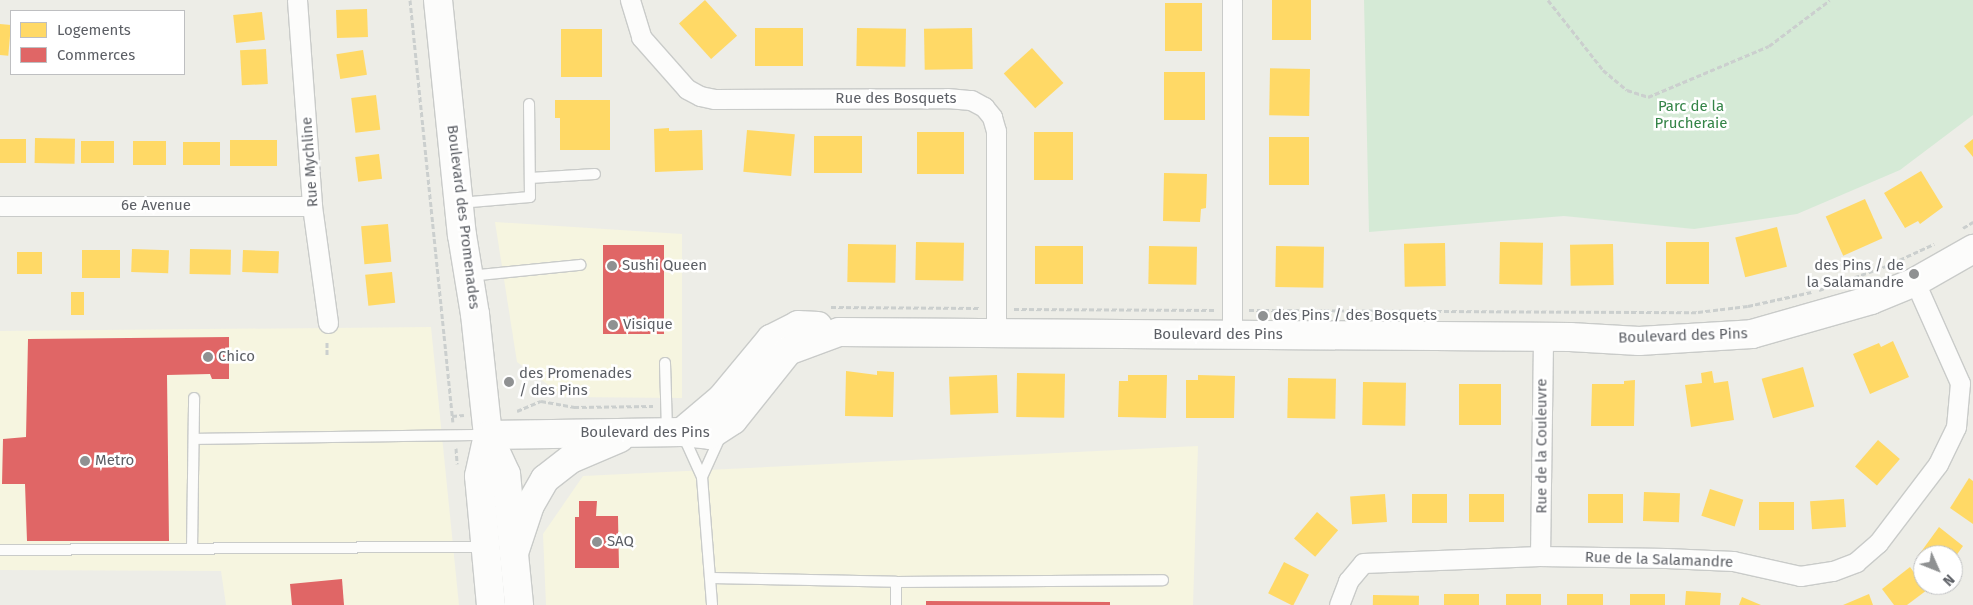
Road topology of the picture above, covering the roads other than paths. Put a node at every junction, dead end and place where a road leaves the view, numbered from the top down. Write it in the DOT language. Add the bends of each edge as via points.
graph roads {
  1 [pos="297,0"];
  2 [pos="438,0"];
  3 [pos="630,0"];
  4 [pos="1232,0"];
  5 [pos="529,104"];
  6 [pos="595,174"];
  7 [pos="530,178"];
  8 [pos="459,203"];
  9 [pos="0,206"];
  10 [pos="312,206"];
  11 [pos="1966,240"];
  12 [pos="580,265"];
  13 [pos="468,277"];
  14 [pos="1915,282"];
  15 [pos="328,323"];
  16 [pos="839,332"];
  17 [pos="996,334"];
  18 [pos="1232,334"];
  19 [pos="1543,337"];
  20 [pos="665,363"];
  21 [pos="194,398"];
  22 [pos="724,428"];
  23 [pos="633,432"];
  24 [pos="674,432"];
  25 [pos="488,435"];
  26 [pos="194,439"];
  27 [pos="702,478"];
  28 [pos="486,547"];
  29 [pos="192,549"];
  30 [pos="0,550"];
  31 [pos="514,553"];
  32 [pos="1540,556"];
  33 [pos="712,578"];
  34 [pos="1163,580"];
  35 [pos="896,582"];
  36 [pos="491,605"];
  37 [pos="518,605"];
  38 [pos="712,605"];
  39 [pos="896,605"];
  40 [pos="1339,605"];
  1 -- 10 [label="street, Rue Mychline"];
  2 -- 8 [label="street, Boulevard des Promenades"];
  3 -- 17 [label="street, Rue des Bosquets" via="641,37 687,89 700,96 714,99 947,98 971,100 984,106 996,131"];
  4 -- 18 [label="street"];
  5 -- 7 [label="lane"];
  6 -- 7 [label="lane"];
  7 -- 8 [label="lane" via="530,197"];
  8 -- 13 [label="street, Boulevard des Promenades"];
  9 -- 10 [label="street, 6e Avenue"];
  10 -- 15 [label="street, Rue Mychline"];
  11 -- 14 [label="street, Boulevard des Pins"];
  12 -- 13 [label="lane"];
  13 -- 25 [label="street, Boulevard des Promenades"];
  14 -- 19 [label="street, Boulevard des Pins" via="1871,300 1752,334 1639,341"];
  14 -- 32 [label="street, Rue de la Salamandre" via="1960,383 1956,428 1938,464 1878,543 1856,562 1833,571 1800,576 1733,561"];
  16 -- 17 [label="street, Boulevard des Pins"];
  16 -- 22 [label="street, Boulevard des Pins" via="788,351"];
  16 -- 24 [label="street" via="804,324 780,333 764,346 722,398"];
  17 -- 18 [label="street, Boulevard des Pins"];
  18 -- 19 [label="street, Boulevard des Pins"];
  19 -- 32 [label="street, Rue de la Couleuvre"];
  20 -- 24 [label="lane"];
  21 -- 26 [label="lane"];
  22 -- 24 [label="street, Boulevard des Pins" via="704,435"];
  22 -- 27 [label="lane"];
  23 -- 24 [label="street, Boulevard des Pins"];
  23 -- 25 [label="street, Boulevard des Pins"];
  23 -- 31 [label="street" via="571,459 544,479 530,505"];
  24 -- 27 [label="lane"];
  25 -- 26 [label="lane"];
  25 -- 28 [label="street, Boulevard des Promenades" via="479,476"];
  25 -- 31 [label="street, Boulevard des Promenades" via="506,474"];
  26 -- 29 [label="lane"];
  27 -- 33 [label="lane"];
  28 -- 29 [label="lane"];
  28 -- 36 [label="street, Boulevard des Promenades"];
  29 -- 30 [label="lane"];
  31 -- 37 [label="street, Boulevard des Promenades"];
  32 -- 40 [label="street, Rue de la Salamandre" via="1363,564 1348,582"];
  33 -- 35 [label="lane"];
  33 -- 38 [label="lane"];
  34 -- 35 [label="lane"];
  35 -- 39 [label="lane"];
}
